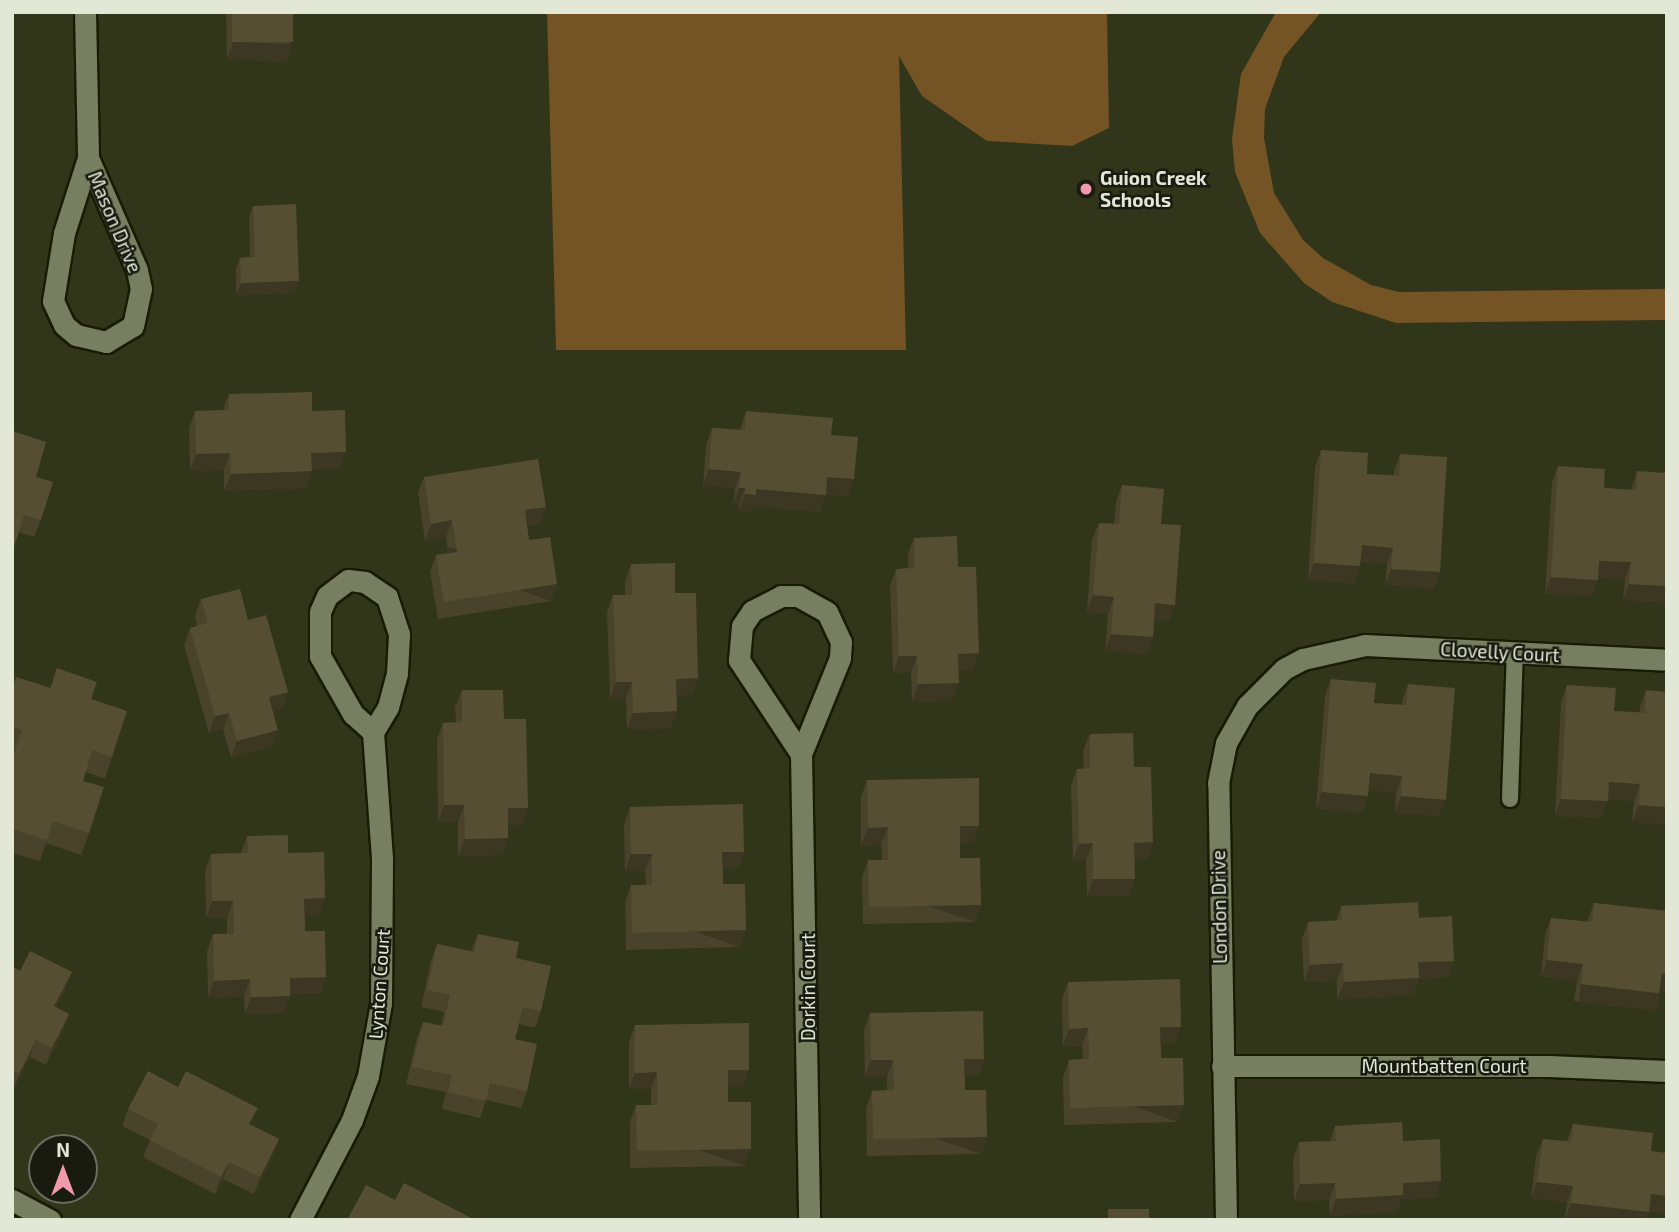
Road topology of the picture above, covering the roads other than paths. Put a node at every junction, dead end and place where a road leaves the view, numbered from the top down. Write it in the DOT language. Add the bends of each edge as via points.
graph roads {
  1 [pos="85,12"];
  2 [pos="88,158"];
  3 [pos="1333,650"];
  4 [pos="1516,652"];
  5 [pos="1667,660"];
  6 [pos="373,732"];
  7 [pos="801,754"];
  8 [pos="1510,799"];
  9 [pos="1222,1066"];
  10 [pos="1667,1071"];
  11 [pos="12,1200"];
  12 [pos="50,1220"];
  13 [pos="300,1220"];
  14 [pos="809,1220"];
  15 [pos="1226,1220"];
  1 -- 2 [label="street, Mason Drive"];
  2 -- 2 [label="street, Mason Drive" via="64,233 53,301 64,324 76,335 106,342 133,326 141,289"];
  3 -- 4 [label="street, Clovelly Court" via="1365,645"];
  3 -- 9 [label="street, London Drive" via="1293,664 1265,686 1232,729 1222,756 1217,796"];
  4 -- 5 [label="street, Clovelly Court"];
  4 -- 8 [label="lane"];
  6 -- 6 [label="street" via="388,707 397,673 399,634 387,597 365,582 348,580 327,596 320,612 320,656 353,714"];
  6 -- 13 [label="street, Lynton Court" via="384,913 379,1018 368,1076 352,1120"];
  7 -- 7 [label="street, Dorkin Court" via="840,659 841,642 827,612 798,596 781,596 759,606 742,626 739,660"];
  7 -- 14 [label="street, Dorkin Court"];
  9 -- 10 [label="street, Mountbatten Court" via="1549,1066"];
  9 -- 15 [label="street, London Drive"];
  11 -- 12 [label="street"];
}
